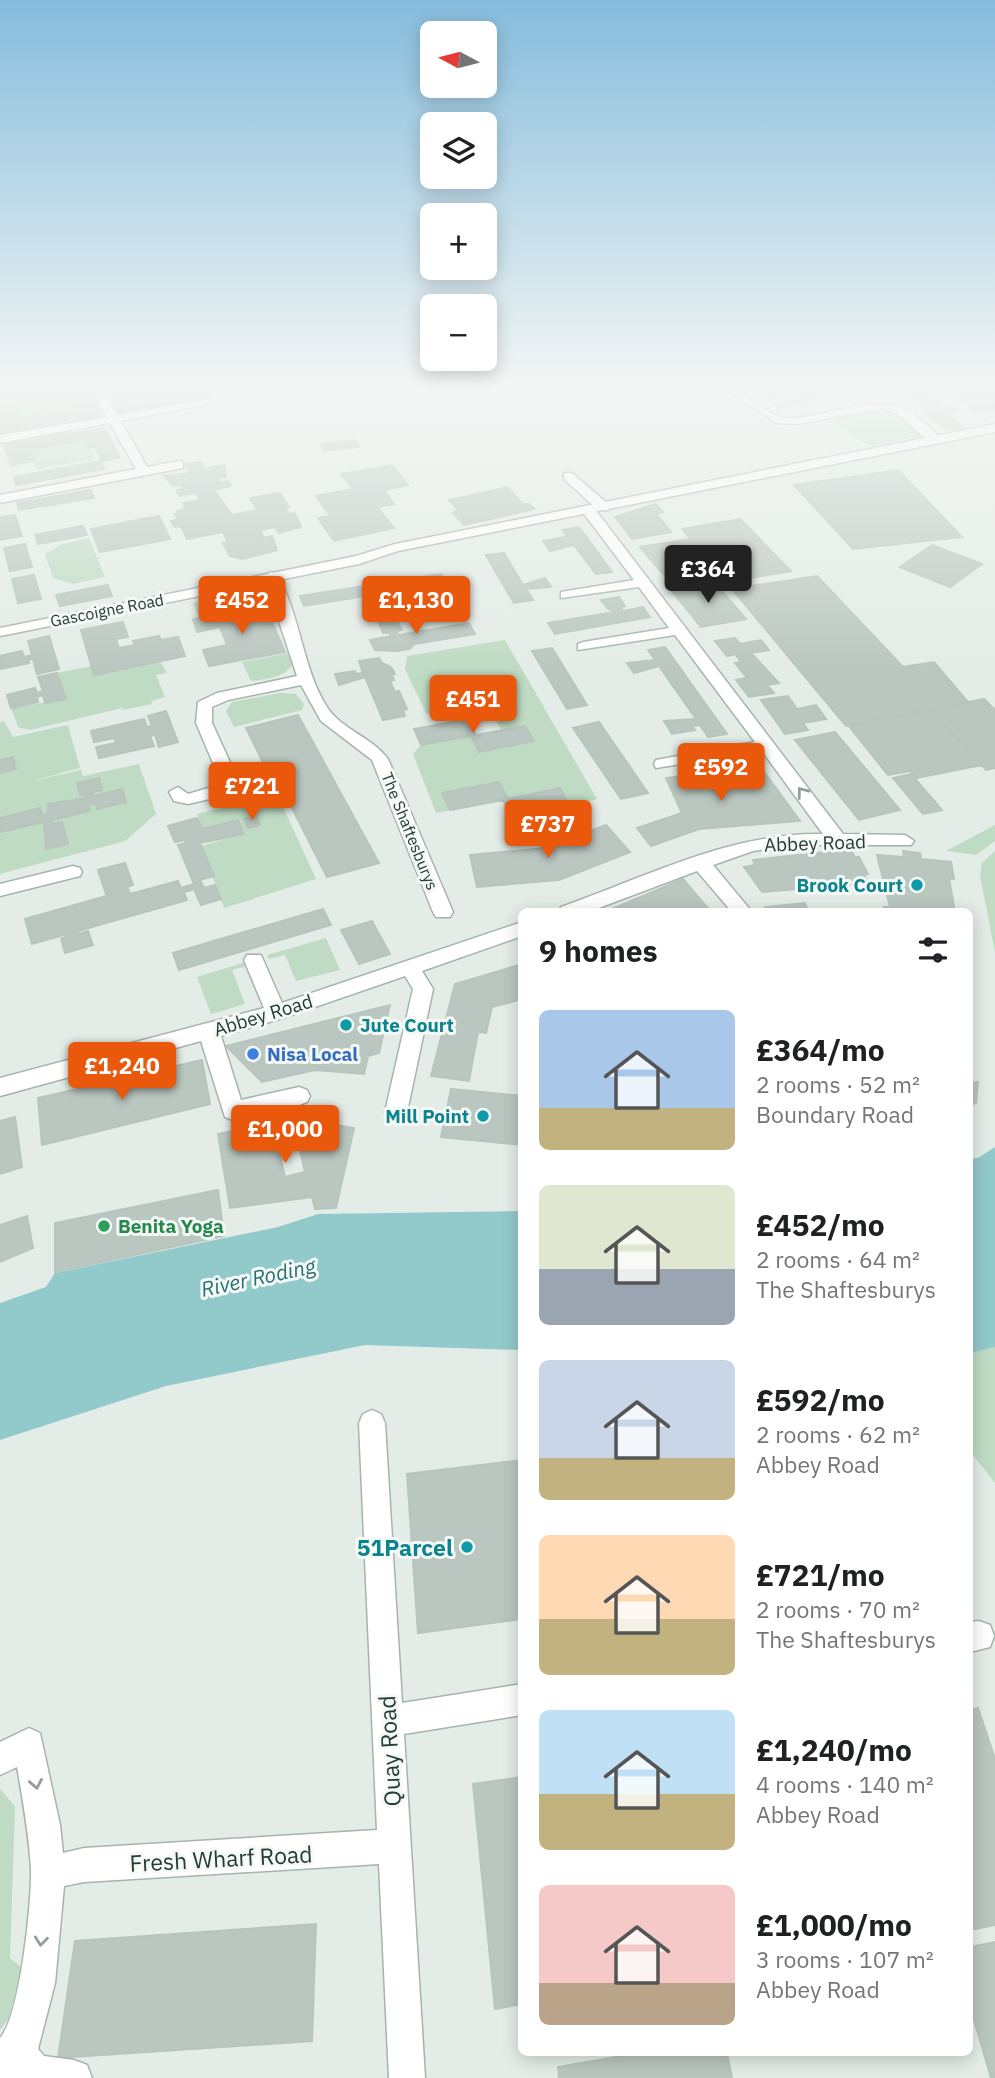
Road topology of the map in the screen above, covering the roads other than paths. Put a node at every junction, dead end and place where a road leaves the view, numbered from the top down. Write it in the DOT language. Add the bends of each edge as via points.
graph roads {
  1 [pos="98,479"];
  2 [pos="571,479"];
  3 [pos="742,479"];
  4 [pos="1,496"];
  5 [pos="596,509"];
  6 [pos="271,576"];
  7 [pos="645,582"];
  8 [pos="566,595"];
  9 [pos="681,630"];
  10 [pos="0,632"];
  11 [pos="583,647"];
  12 [pos="308,678"];
  13 [pos="767,745"];
  14 [pos="663,764"];
  15 [pos="177,792"];
  16 [pos="837,839"];
  17 [pos="905,841"];
  18 [pos="700,863"];
  19 [pos="73,872"];
  20 [pos="0,890"];
  21 [pos="579,908"];
  22 [pos="739,908"];
  23 [pos="443,912"];
  24 [pos="518,930"];
  25 [pos="254,960"];
  26 [pos="410,967"];
  27 [pos="275,1013"];
  28 [pos="209,1031"];
  29 [pos="0,1087"];
  30 [pos="299,1096"];
  31 [pos="396,1112"];
  32 [pos="372,1423"];
  33 [pos="518,1700"];
  34 [pos="387,1720"];
  35 [pos="0,1759"];
  36 [pos="394,1846"];
  37 [pos="48,1873"];
  38 [pos="7,2057"];
  39 [pos="74,2078"];
  40 [pos="407,2078"];
  1 -- 4 [label="street"];
  2 -- 5 [label="street"];
  3 -- 5 [label="street, Gascoigne Road"];
  5 -- 6 [label="street, Gascoigne Road"];
  5 -- 7 [label="street"];
  6 -- 10 [label="street, Gascoigne Road"];
  6 -- 12 [label="street, The Shaftesburys"];
  7 -- 8 [label="street"];
  7 -- 9 [label="street"];
  9 -- 11 [label="street"];
  9 -- 13 [label="street"];
  12 -- 15 [label="street" via="223,696 204,705 204,723 231,784 229,789 188,799"];
  12 -- 23 [label="street, The Shaftesburys" via="322,712 366,743 380,759"];
  13 -- 14 [label="street"];
  16 -- 13 [label="street, one-way"];
  16 -- 17 [label="street, Abbey Road"];
  16 -- 18 [label="street, Abbey Road" via="750,845"];
  18 -- 21 [label="street, Abbey Road"];
  18 -- 22 [label="street"];
  19 -- 20 [label="street"];
  24 -- 26 [label="street, Abbey Road"];
  25 -- 27 [label="street"];
  26 -- 27 [label="street, Abbey Road"];
  26 -- 31 [label="street" via="423,989"];
  27 -- 28 [label="street, Abbey Road"];
  28 -- 29 [label="street, Abbey Road"];
  28 -- 30 [label="street" via="233,1111"];
  32 -- 34 [label="street, Quay Road"];
  33 -- 34 [label="street"];
  34 -- 36 [label="street, Quay Road"];
  35 -- 37 [label="street, one-way" via="29,1744"];
  36 -- 37 [label="street, Fresh Wharf Road" via="84,1865"];
  36 -- 40 [label="street, Quay Road"];
  37 -- 38 [label="street, one-way" via="37,1983 24,2039"];
  38 -- 39 [label="street" via="35,2073"];
}
